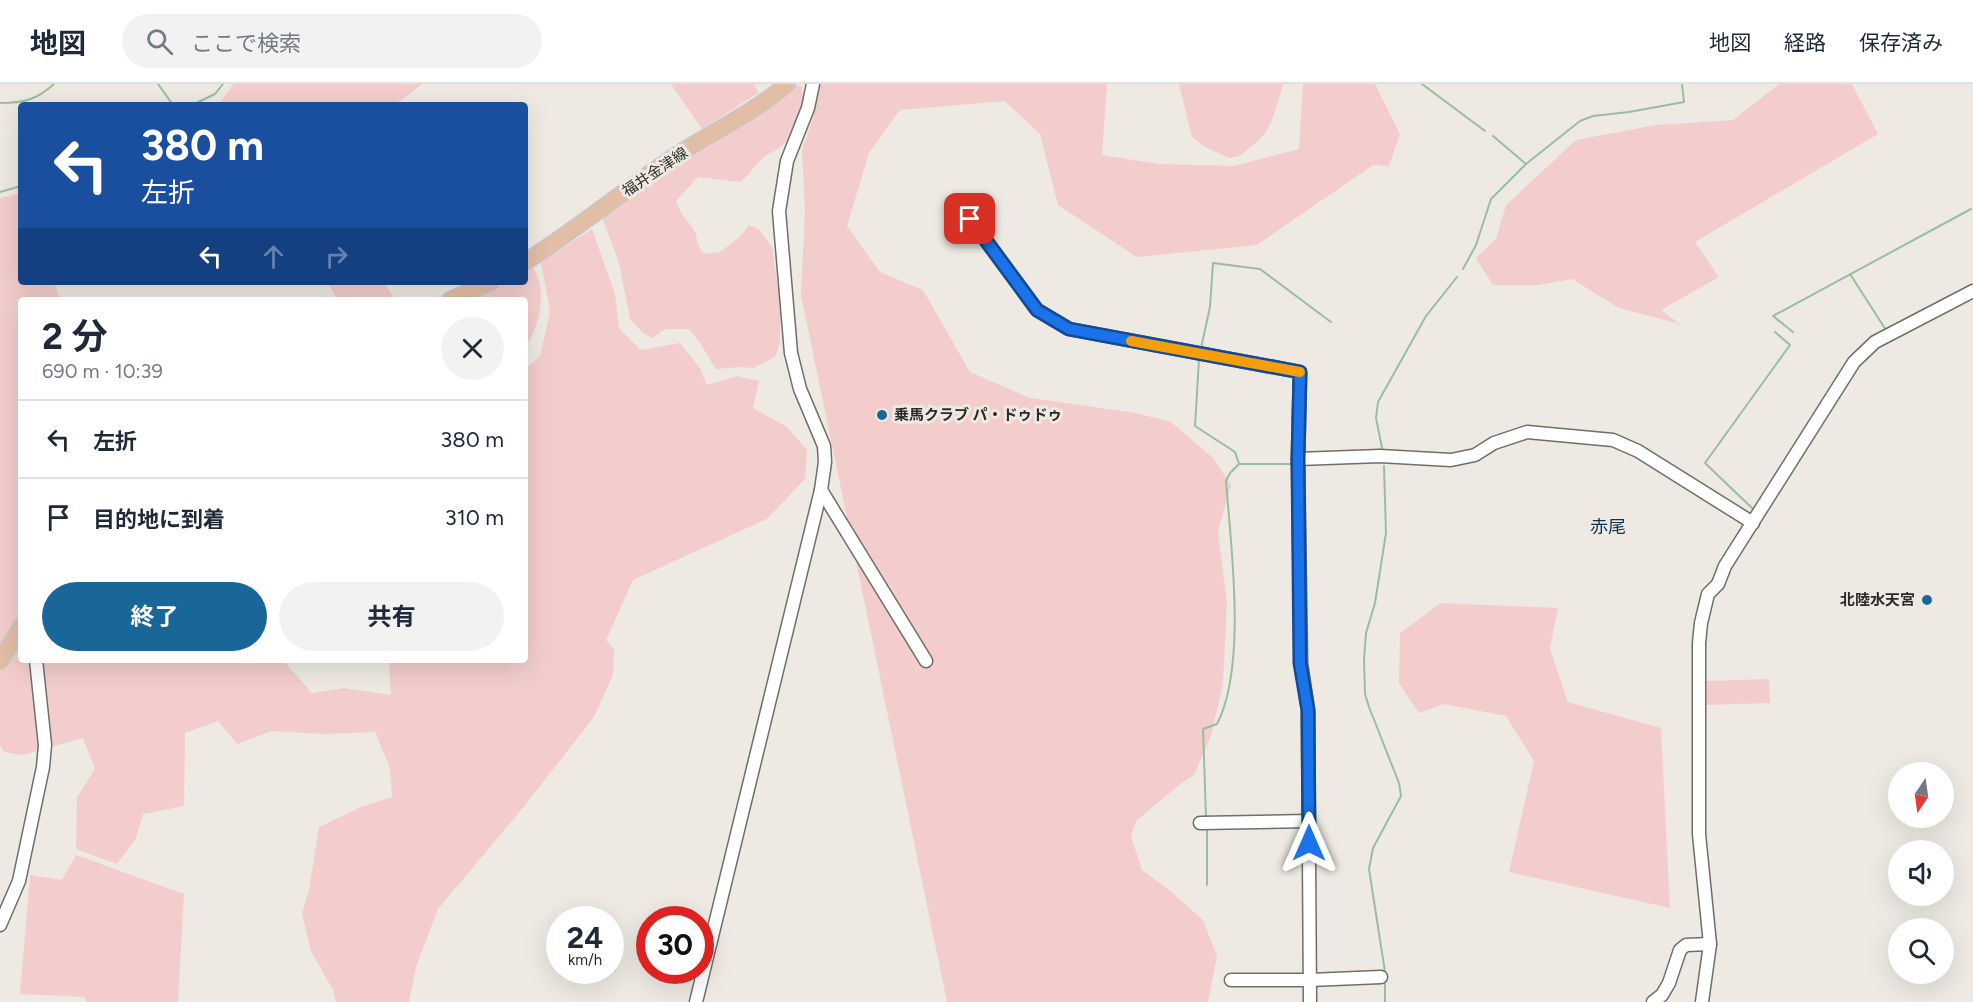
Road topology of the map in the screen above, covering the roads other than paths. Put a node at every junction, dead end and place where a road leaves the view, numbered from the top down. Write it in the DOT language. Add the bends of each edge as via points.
graph roads {
  1 [pos="787,84"];
  2 [pos="813,84"];
  3 [pos="957,201"];
  4 [pos="528,260"];
  5 [pos="484,285"];
  6 [pos="1973,291"];
  7 [pos="457,297"];
  8 [pos="1298,459"];
  9 [pos="821,490"];
  10 [pos="1753,523"];
  11 [pos="18,632"];
  12 [pos="0,661"];
  13 [pos="926,661"];
  14 [pos="36,663"];
  15 [pos="1309,821"];
  16 [pos="1200,823"];
  17 [pos="0,925"];
  18 [pos="1710,944"];
  19 [pos="1381,977"];
  20 [pos="1231,980"];
  21 [pos="1310,980"];
  22 [pos="696,1002"];
  23 [pos="1310,1002"];
  24 [pos="1653,1002"];
  25 [pos="1702,1002"];
  1 -- 4 [label="main road, 福井金津線"];
  2 -- 9 [label="street" via="787,161 780,220 791,353 800,389 824,446"];
  3 -- 8 [label="street" via="1037,310 1069,329 1300,372"];
  5 -- 7 [label="main road"];
  6 -- 10 [label="street" via="1863,352"];
  8 -- 10 [label="street" via="1380,456 1451,460 1527,432 1613,440"];
  8 -- 15 [label="street" via="1300,663 1308,710"];
  9 -- 13 [label="street"];
  9 -- 22 [label="street"];
  10 -- 18 [label="street" via="1718,584 1708,594 1701,623 1700,834"];
  11 -- 12 [label="main road"];
  14 -- 17 [label="street" via="45,746 43,767 20,881"];
  15 -- 16 [label="street"];
  15 -- 21 [label="street"];
  18 -- 24 [label="street" via="1686,945 1680,950 1669,983"];
  18 -- 25 [label="street"];
  19 -- 21 [label="street"];
  20 -- 21 [label="street"];
  21 -- 23 [label="street"];
}
